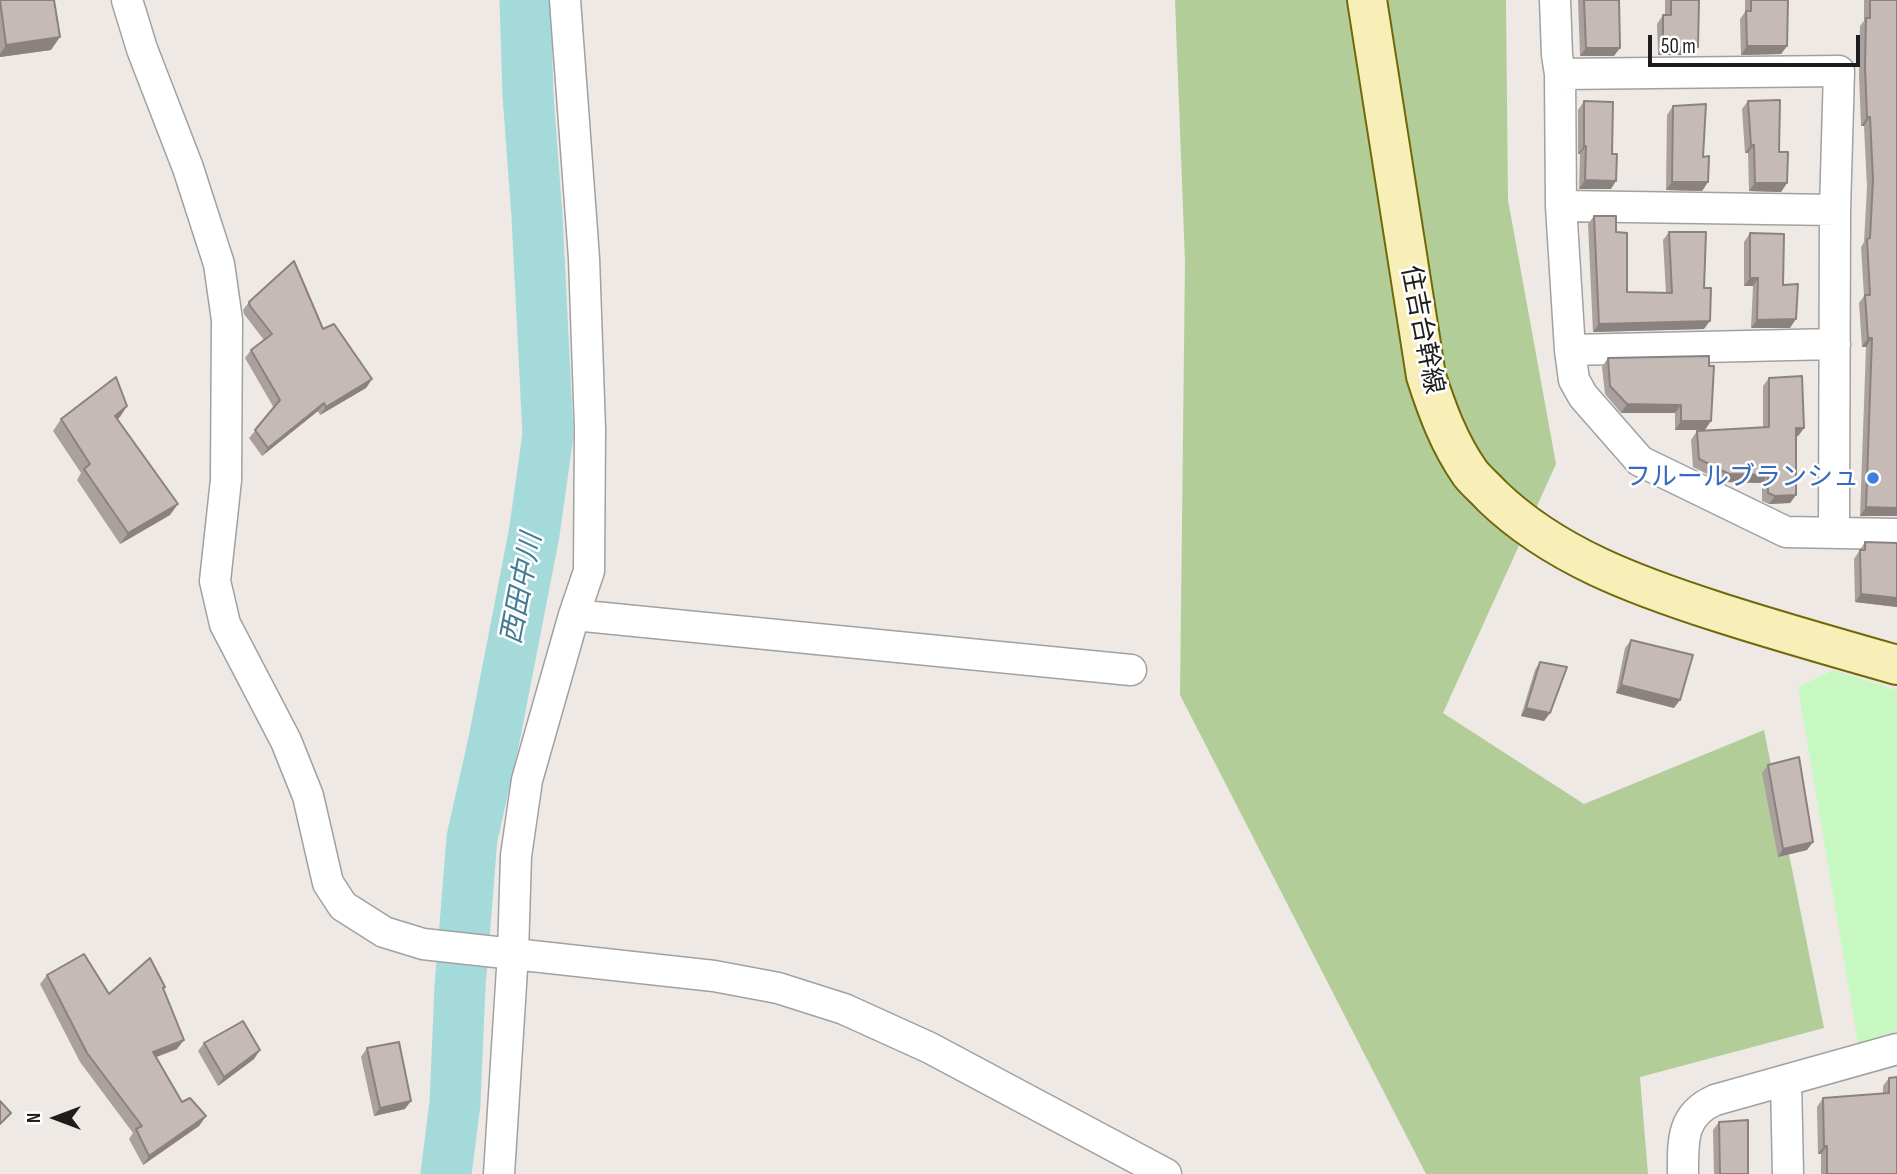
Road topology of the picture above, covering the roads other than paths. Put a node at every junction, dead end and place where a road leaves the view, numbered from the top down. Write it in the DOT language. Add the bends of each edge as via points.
graph roads {
  1 [pos="127,0"];
  2 [pos="565,0"];
  3 [pos="1367,0"];
  4 [pos="1555,0"];
  5 [pos="1560,74"];
  6 [pos="1561,206"];
  7 [pos="1835,210"];
  8 [pos="1835,344"];
  9 [pos="1570,350"];
  10 [pos="1834,532"];
  11 [pos="1897,534"];
  12 [pos="574,615"];
  13 [pos="1897,665"];
  14 [pos="1131,670"];
  15 [pos="503,952"];
  16 [pos="1897,1049"];
  17 [pos="1786,1081"];
  18 [pos="499,1174"];
  19 [pos="1166,1174"];
  20 [pos="1684,1174"];
  21 [pos="1788,1174"];
  1 -- 15 [label="street" via="219,264 227,320 226,480 215,581 225,624 286,741 308,796 328,883 343,906 384,932 423,944"];
  2 -- 12 [label="street" via="584,258 590,429 589,571"];
  3 -- 13 [label="street, 住吉台幹線" via="1426,376 1443,425 1471,475 1511,514 1555,544 1607,570 1666,595 1788,635"];
  4 -- 5 [label="street"];
  5 -- 6 [label="street"];
  5 -- 7 [label="street" via="1839,71"];
  6 -- 7 [label="street"];
  6 -- 9 [label="street"];
  7 -- 8 [label="street"];
  8 -- 9 [label="street"];
  8 -- 10 [label="street"];
  9 -- 10 [label="street" via="1574,380 1583,396 1640,461 1786,532"];
  10 -- 11 [label="street"];
  12 -- 14 [label="street"];
  12 -- 15 [label="street" via="527,780"];
  15 -- 18 [label="street"];
  15 -- 19 [label="street" via="714,976 778,988 844,1009 930,1048"];
  16 -- 17 [label="street"];
  17 -- 20 [label="street" via="1700,1107 1691,1118 1684,1142"];
  17 -- 21 [label="street"];
}
